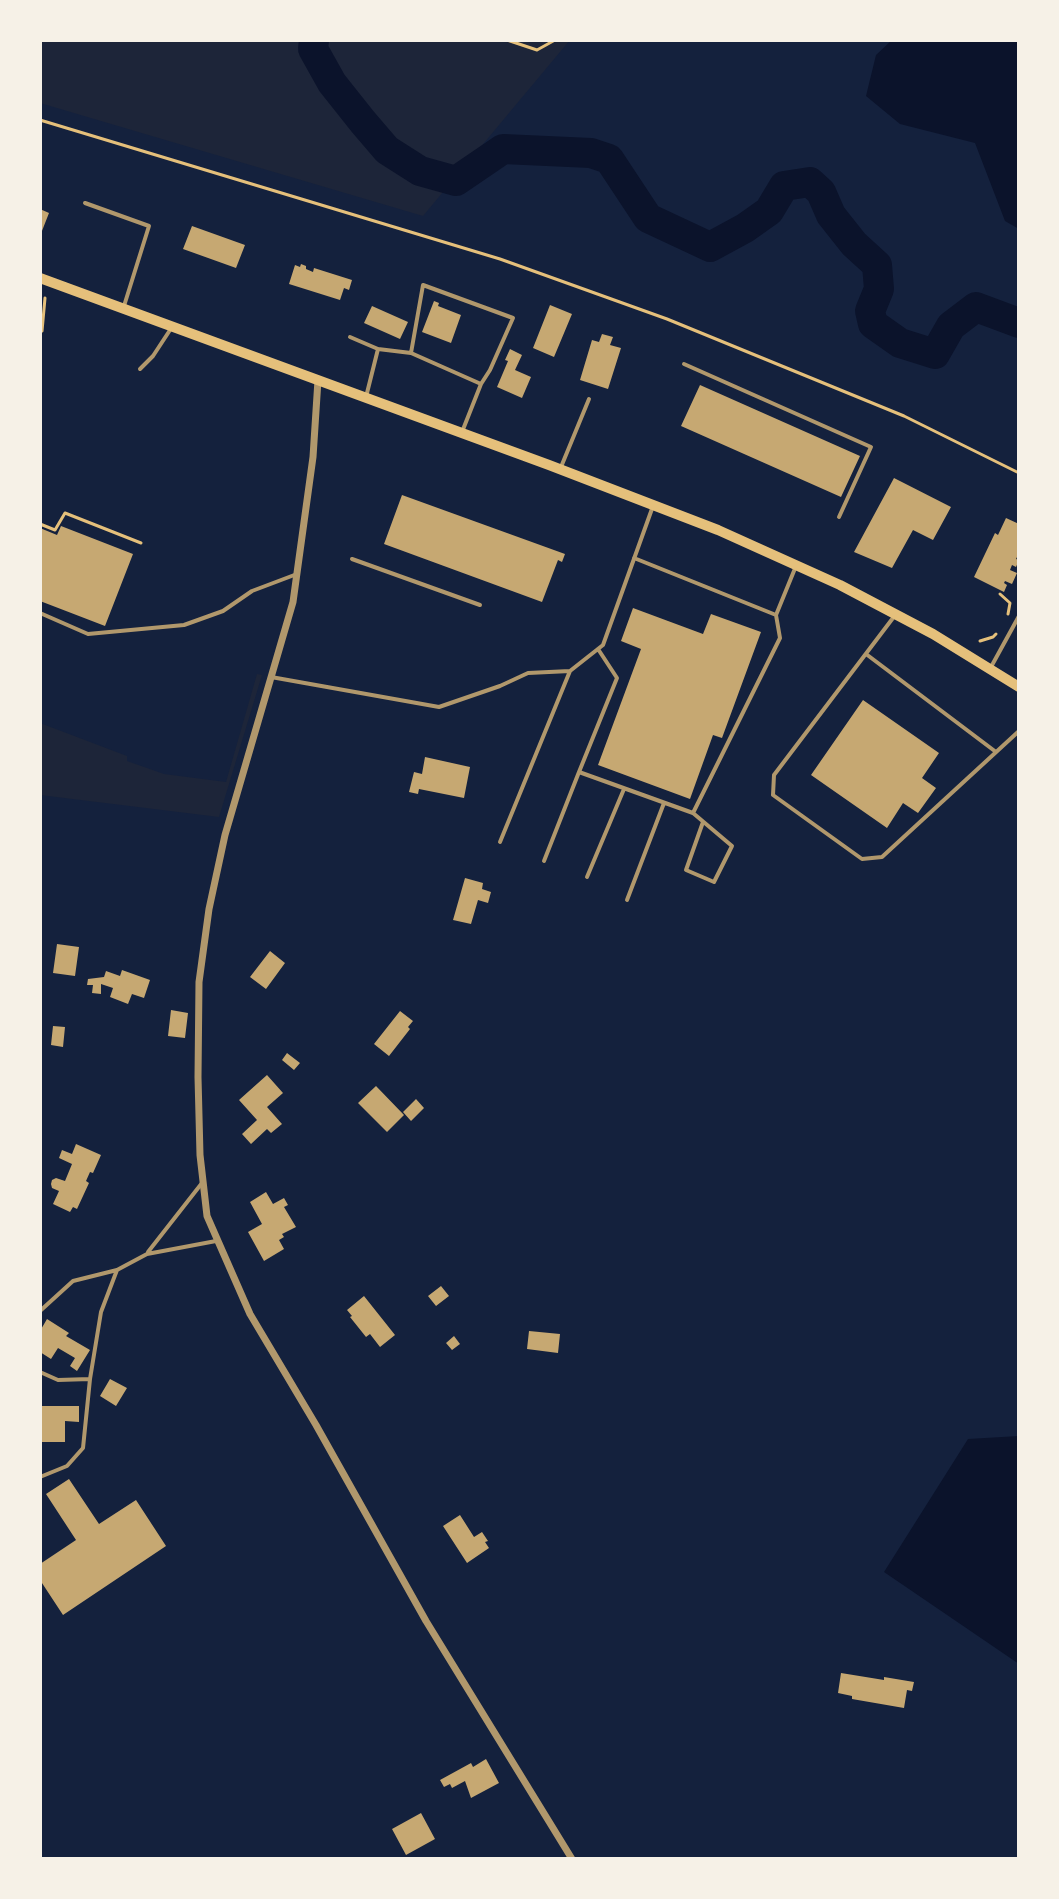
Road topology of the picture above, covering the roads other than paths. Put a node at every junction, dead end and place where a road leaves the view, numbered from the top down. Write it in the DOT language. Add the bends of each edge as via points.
graph roads {
  1 [pos="85,203"];
  2 [pos="40,278"];
  3 [pos="123,308"];
  4 [pos="172,327"];
  5 [pos="350,337"];
  6 [pos="378,349"];
  7 [pos="411,353"];
  8 [pos="684,364"];
  9 [pos="140,369"];
  10 [pos="318,380"];
  11 [pos="481,384"];
  12 [pos="366,398"];
  13 [pos="589,399"];
  14 [pos="462,433"];
  15 [pos="560,469"];
  16 [pos="653,506"];
  17 [pos="839,517"];
  18 [pos="634,558"];
  19 [pos="352,559"];
  20 [pos="796,565"];
  21 [pos="298,573"];
  22 [pos="480,605"];
  23 [pos="40,613"];
  24 [pos="896,614"];
  25 [pos="776,615"];
  26 [pos="1019,617"];
  27 [pos="598,649"];
  28 [pos="866,654"];
  29 [pos="990,670"];
  30 [pos="570,671"];
  31 [pos="271,677"];
  32 [pos="1019,687"];
  33 [pos="1019,731"];
  34 [pos="996,752"];
  35 [pos="579,772"];
  36 [pos="624,789"];
  37 [pos="664,803"];
  38 [pos="693,813"];
  39 [pos="703,822"];
  40 [pos="500,842"];
  41 [pos="544,861"];
  42 [pos="587,877"];
  43 [pos="627,900"];
  44 [pos="203,1182"];
  45 [pos="218,1241"];
  46 [pos="147,1254"];
  47 [pos="117,1270"];
  48 [pos="40,1311"];
  49 [pos="40,1372"];
  50 [pos="90,1379"];
  51 [pos="40,1477"];
  52 [pos="572,1859"];
  1 -- 3 [label="lane" via="149,226"];
  2 -- 3 [label="main road"];
  3 -- 4 [label="main road"];
  4 -- 9 [label="lane"];
  4 -- 10 [label="main road"];
  5 -- 6 [label="lane"];
  6 -- 7 [label="lane"];
  6 -- 12 [label="lane"];
  7 -- 11 [label="lane"];
  7 -- 11 [label="lane" via="423,285 513,318"];
  8 -- 17 [label="lane" via="871,447"];
  10 -- 12 [label="main road"];
  10 -- 21 [label="street"];
  11 -- 14 [label="lane"];
  12 -- 14 [label="main road"];
  13 -- 15 [label="lane"];
  14 -- 15 [label="main road"];
  15 -- 16 [label="main road"];
  16 -- 18 [label="lane"];
  16 -- 20 [label="main road"];
  18 -- 25 [label="lane"];
  18 -- 27 [label="lane"];
  19 -- 22 [label="lane"];
  20 -- 24 [label="main road"];
  20 -- 25 [label="lane"];
  21 -- 23 [label="lane" via="184,625 88,634"];
  21 -- 31 [label="street"];
  24 -- 28 [label="lane"];
  24 -- 29 [label="main road"];
  25 -- 38 [label="lane" via="780,638"];
  26 -- 29 [label="lane"];
  27 -- 30 [label="lane"];
  27 -- 35 [label="lane" via="617,678"];
  28 -- 34 [label="lane"];
  28 -- 34 [label="lane" via="774,775 773,795 862,859 882,857"];
  29 -- 32 [label="main road"];
  30 -- 31 [label="lane" via="528,673 439,707"];
  30 -- 40 [label="lane"];
  31 -- 44 [label="street" via="225,835 199,982"];
  33 -- 34 [label="lane"];
  35 -- 36 [label="lane"];
  35 -- 41 [label="lane"];
  36 -- 37 [label="lane"];
  36 -- 42 [label="lane"];
  37 -- 38 [label="lane"];
  37 -- 43 [label="lane"];
  38 -- 39 [label="lane"];
  39 -- 39 [label="lane" via="732,846 714,882 686,870"];
  44 -- 45 [label="street" via="207,1216"];
  44 -- 46 [label="lane"];
  45 -- 46 [label="lane"];
  45 -- 52 [label="street" via="250,1314 426,1621"];
  46 -- 47 [label="lane"];
  47 -- 48 [label="lane" via="73,1281"];
  47 -- 50 [label="lane" via="101,1312"];
  49 -- 50 [label="lane" via="58,1380"];
  50 -- 51 [label="lane" via="83,1448 67,1466"];
}
